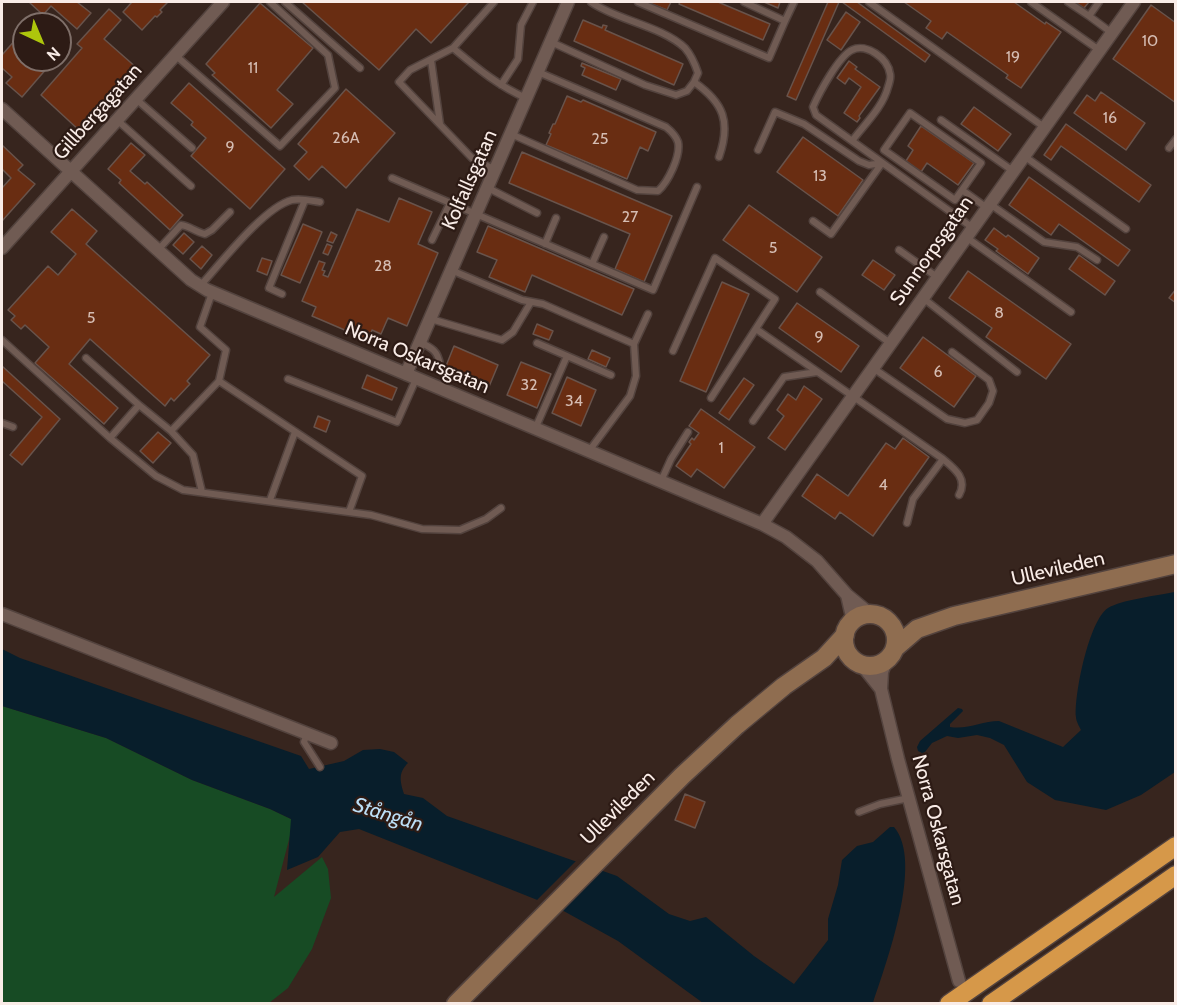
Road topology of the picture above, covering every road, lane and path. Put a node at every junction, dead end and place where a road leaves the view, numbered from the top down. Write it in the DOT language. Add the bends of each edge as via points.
graph roads {
  1 [pos="223,2"];
  2 [pos="270,2"];
  3 [pos="285,2"];
  4 [pos="494,2"];
  5 [pos="533,2"];
  6 [pos="568,2"];
  7 [pos="591,2"];
  8 [pos="638,2"];
  9 [pos="744,2"];
  10 [pos="794,2"];
  11 [pos="869,2"];
  12 [pos="1031,2"];
  13 [pos="1068,2"];
  14 [pos="1099,2"];
  15 [pos="1134,2"];
  16 [pos="1089,16"];
  17 [pos="785,21"];
  18 [pos="1112,33"];
  19 [pos="551,42"];
  20 [pos="453,48"];
  21 [pos="1099,50"];
  22 [pos="175,55"];
  23 [pos="431,60"];
  24 [pos="360,68"];
  25 [pos="538,72"];
  26 [pos="694,82"];
  27 [pos="501,85"];
  28 [pos="527,98"];
  29 [pos="136,99"];
  30 [pos="4,116"];
  31 [pos="117,120"];
  32 [pos="941,120"];
  33 [pos="440,124"];
  34 [pos="1044,127"];
  35 [pos="511,135"];
  36 [pos="1176,139"];
  37 [pos="852,141"];
  38 [pos="192,147"];
  39 [pos="1169,148"];
  40 [pos="758,150"];
  41 [pos="1024,156"];
  42 [pos="719,157"];
  43 [pos="882,163"];
  44 [pos="495,170"];
  45 [pos="71,171"];
  46 [pos="1013,171"];
  47 [pos="392,178"];
  48 [pos="191,186"];
  49 [pos="697,187"];
  50 [pos="488,188"];
  51 [pos="962,190"];
  52 [pos="305,200"];
  53 [pos="320,202"];
  54 [pos="450,203"];
  55 [pos="988,206"];
  56 [pos="230,212"];
  57 [pos="537,213"];
  58 [pos="476,214"];
  59 [pos="556,218"];
  60 [pos="813,221"];
  61 [pos="1126,229"];
  62 [pos="969,232"];
  63 [pos="604,237"];
  64 [pos="432,240"];
  65 [pos="545,244"];
  66 [pos="2,248"];
  67 [pos="158,250"];
  68 [pos="899,250"];
  69 [pos="1097,260"];
  70 [pos="592,264"];
  71 [pos="451,270"];
  72 [pos="938,277"];
  73 [pos="200,286"];
  74 [pos="820,292"];
  75 [pos="212,293"];
  76 [pos="282,294"];
  77 [pos="923,297"];
  78 [pos="531,302"];
  79 [pos="1071,312"];
  80 [pos="648,314"];
  81 [pos="431,319"];
  82 [pos="756,328"];
  83 [pos="2,340"];
  84 [pos="420,342"];
  85 [pos="537,343"];
  86 [pos="634,344"];
  87 [pos="890,344"];
  88 [pos="673,351"];
  89 [pos="951,352"];
  90 [pos="567,356"];
  91 [pos="86,358"];
  92 [pos="440,365"];
  93 [pos="873,368"];
  94 [pos="818,372"];
  95 [pos="1017,372"];
  96 [pos="611,375"];
  97 [pos="411,377"];
  98 [pos="288,379"];
  99 [pos="219,381"];
  100 [pos="852,397"];
  101 [pos="711,398"];
  102 [pos="139,405"];
  103 [pos="753,421"];
  104 [pos="2,423"];
  105 [pos="13,427"];
  106 [pos="535,429"];
  107 [pos="171,430"];
  108 [pos="295,432"];
  109 [pos="688,432"];
  110 [pos="110,438"];
  111 [pos="589,451"];
  112 [pos="943,459"];
  113 [pos="661,481"];
  114 [pos="202,492"];
  115 [pos="959,495"];
  116 [pos="270,500"];
  117 [pos="501,508"];
  118 [pos="349,512"];
  119 [pos="907,523"];
  120 [pos="762,524"];
  121 [pos="1176,564"];
  122 [pos="848,595"];
  123 [pos="2,614"];
  124 [pos="870,614"];
  125 [pos="891,624"];
  126 [pos="849,628"];
  127 [pos="917,629"];
  128 [pos="890,655"];
  129 [pos="824,658"];
  130 [pos="856,661"];
  131 [pos="881,689"];
  132 [pos="308,733"];
  133 [pos="331,743"];
  134 [pos="320,767"];
  135 [pos="909,798"];
  136 [pos="859,812"];
  137 [pos="1176,846"];
  138 [pos="1176,875"];
  139 [pos="959,981"];
  140 [pos="456,1004"];
  141 [pos="949,1004"];
  142 [pos="991,1004"];
  1 -- 22 [label="street, Gillbergagatan"];
  2 -- 22 [label="lane" via="328,55 335,88 280,146"];
  3 -- 24 [label="lane"];
  4 -- 20 [label="lane"];
  5 -- 27 [label="lane" via="521,25 518,59"];
  6 -- 19 [label="street, Kolfallsgatan"];
  7 -- 26 [label="lane" via="684,48 698,73"];
  8 -- 17 [label="lane" via="769,58"];
  9 -- 17 [label="lane"];
  10 -- 17 [label="lane"];
  11 -- 34 [label="lane"];
  12 -- 21 [label="lane"];
  13 -- 16 [label="lane"];
  14 -- 16 [label="lane"];
  15 -- 18 [label="street, Sunnorpsgatan"];
  16 -- 18 [label="lane"];
  18 -- 21 [label="street, Sunnorpsgatan"];
  19 -- 25 [label="street, Kolfallsgatan"];
  19 -- 26 [label="lane" via="676,95 687,91"];
  20 -- 23 [label="lane"];
  20 -- 27 [label="lane"];
  21 -- 34 [label="street, Sunnorpsgatan"];
  22 -- 29 [label="street, Gillbergagatan"];
  23 -- 33 [label="lane"];
  23 -- 33 [label="lane" via="410,70 399,82"];
  25 -- 28 [label="street, Kolfallsgatan"];
  25 -- 35 [label="lane" via="666,127 678,142 677,154 658,191 637,190"];
  26 -- 42 [label="lane" via="710,93 724,120 725,139"];
  27 -- 28 [label="lane"];
  28 -- 35 [label="street, Kolfallsgatan"];
  29 -- 31 [label="street, Gillbergagatan"];
  29 -- 38 [label="lane"];
  30 -- 45 [label="street, Norra Oskarsgatan"];
  31 -- 45 [label="street, Gillbergagatan"];
  31 -- 48 [label="lane"];
  32 -- 46 [label="lane"];
  33 -- 44 [label="lane" via="472,158"];
  34 -- 41 [label="street, Sunnorpsgatan"];
  35 -- 44 [label="street, Kolfallsgatan"];
  36 -- 39 [label="lane"];
  37 -- 37 [label="lane" via="816,115 813,106 824,83 851,50 864,47 886,63 891,74 882,101"];
  37 -- 43 [label="lane"];
  40 -- 43 [label="lane" via="775,112 804,124 869,165"];
  41 -- 46 [label="street, Sunnorpsgatan"];
  41 -- 61 [label="lane"];
  43 -- 60 [label="lane" via="831,234"];
  43 -- 62 [label="lane"];
  44 -- 50 [label="street, Kolfallsgatan"];
  45 -- 66 [label="street, Gillbergagatan"];
  45 -- 67 [label="street, Norra Oskarsgatan"];
  46 -- 55 [label="street, Sunnorpsgatan"];
  47 -- 54 [label="lane"];
  49 -- 70 [label="lane" via="653,290"];
  50 -- 57 [label="lane"];
  50 -- 58 [label="street, Kolfallsgatan"];
  51 -- 51 [label="lane" via="955,200 884,150 910,113 981,163"];
  51 -- 55 [label="lane"];
  52 -- 53 [label="lane"];
  52 -- 73 [label="lane" via="280,205 263,218"];
  52 -- 76 [label="lane" via="269,288"];
  54 -- 58 [label="lane"];
  54 -- 64 [label="lane"];
  55 -- 62 [label="street, Sunnorpsgatan"];
  55 -- 69 [label="lane" via="1044,242 1077,247"];
  56 -- 67 [label="lane" via="205,234 181,225"];
  58 -- 65 [label="lane"];
  58 -- 71 [label="street, Kolfallsgatan"];
  59 -- 65 [label="lane"];
  62 -- 72 [label="street, Sunnorpsgatan"];
  62 -- 79 [label="lane"];
  63 -- 70 [label="lane"];
  65 -- 70 [label="lane"];
  67 -- 73 [label="street, Norra Oskarsgatan"];
  68 -- 72 [label="lane"];
  71 -- 78 [label="lane"];
  71 -- 81 [label="street, Kolfallsgatan"];
  72 -- 77 [label="street, Sunnorpsgatan"];
  73 -- 75 [label="street, Norra Oskarsgatan"];
  74 -- 87 [label="lane"];
  75 -- 97 [label="street, Norra Oskarsgatan"];
  75 -- 99 [label="lane" via="200,327 226,350"];
  77 -- 87 [label="street, Sunnorpsgatan"];
  77 -- 95 [label="lane"];
  78 -- 81 [label="lane" via="513,332 502,340"];
  78 -- 86 [label="lane"];
  80 -- 86 [label="lane"];
  81 -- 84 [label="street, Kolfallsgatan"];
  82 -- 88 [label="lane" via="775,299 715,258"];
  82 -- 94 [label="lane"];
  82 -- 101 [label="lane"];
  83 -- 110 [label="lane"];
  84 -- 92 [label="lane" via="435,350"];
  84 -- 97 [label="street, Kolfallsgatan"];
  85 -- 90 [label="lane"];
  86 -- 111 [label="lane" via="636,376 630,396"];
  87 -- 93 [label="street, Sunnorpsgatan"];
  89 -- 93 [label="lane" via="989,380 993,390 977,420 965,423 947,419"];
  90 -- 96 [label="lane"];
  90 -- 106 [label="lane"];
  91 -- 102 [label="lane"];
  93 -- 100 [label="street, Sunnorpsgatan"];
  94 -- 100 [label="lane"];
  94 -- 103 [label="lane" via="784,378"];
  97 -- 98 [label="lane" via="397,422"];
  97 -- 106 [label="street, Norra Oskarsgatan"];
  99 -- 107 [label="lane"];
  99 -- 108 [label="lane"];
  100 -- 112 [label="lane"];
  100 -- 120 [label="street, Sunnorpsgatan"];
  102 -- 107 [label="lane"];
  102 -- 110 [label="lane"];
  104 -- 105 [label="lane"];
  106 -- 111 [label="street, Norra Oskarsgatan"];
  107 -- 114 [label="lane" via="193,455"];
  108 -- 116 [label="lane"];
  108 -- 118 [label="lane" via="362,476"];
  109 -- 113 [label="lane"];
  110 -- 114 [label="lane" via="156,476 183,490"];
  111 -- 113 [label="street, Norra Oskarsgatan"];
  112 -- 115 [label="lane" via="962,478"];
  112 -- 119 [label="lane" via="913,499"];
  113 -- 120 [label="street, Norra Oskarsgatan"];
  114 -- 116 [label="lane"];
  116 -- 118 [label="lane"];
  117 -- 118 [label="lane" via="460,530 422,529"];
  120 -- 122 [label="street, Norra Oskarsgatan" via="817,561"];
  121 -- 127 [label="main road, Ullevileden" via="954,616"];
  122 -- 124 [label="street, Norra Oskarsgatan"];
  122 -- 126 [label="street"];
  123 -- 132 [label="street"];
  124 -- 125 [label="main road" via="882,616"];
  124 -- 126 [label="main road" via="861,616"];
  125 -- 127 [label="main road"];
  125 -- 128 [label="main road" via="896,638"];
  126 -- 129 [label="main road, Ullevileden"];
  126 -- 130 [label="main road" via="845,647"];
  127 -- 128 [label="main road, Ullevileden"];
  128 -- 130 [label="main road" via="871,666"];
  128 -- 131 [label="street, Norra Oskarsgatan" via="882,672"];
  129 -- 130 [label="main road"];
  129 -- 140 [label="main road, Ullevileden" via="737,725"];
  130 -- 131 [label="street, Norra Oskarsgatan"];
  131 -- 135 [label="street, Norra Oskarsgatan"];
  132 -- 133 [label="street"];
  132 -- 134 [label="lane" via="304,742"];
  135 -- 136 [label="lane"];
  135 -- 139 [label="street, Norra Oskarsgatan"];
  137 -- 141 [label="highway"];
  138 -- 142 [label="highway"];
}
